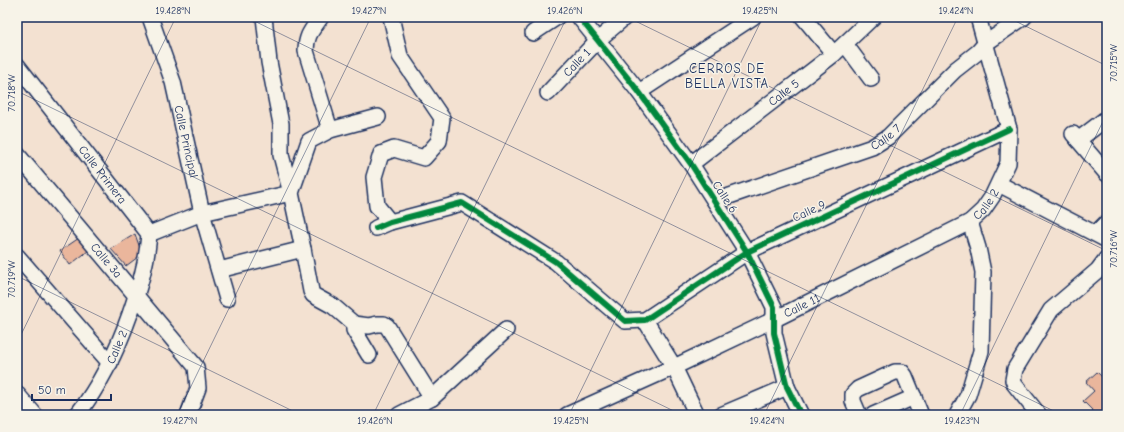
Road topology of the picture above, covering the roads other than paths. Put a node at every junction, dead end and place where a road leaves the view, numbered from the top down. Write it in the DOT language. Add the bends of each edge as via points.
graph roads {
  1 [pos="150,17"];
  2 [pos="264,17"];
  3 [pos="321,17"];
  4 [pos="391,17"];
  5 [pos="557,17"];
  6 [pos="579,17"];
  7 [pos="625,17"];
  8 [pos="753,17"];
  9 [pos="803,17"];
  10 [pos="872,17"];
  11 [pos="978,17"];
  12 [pos="1024,17"];
  13 [pos="533,33"];
  14 [pos="598,40"];
  15 [pos="986,42"];
  16 [pos="845,44"];
  17 [pos="834,54"];
  18 [pos="17,65"];
  19 [pos="871,79"];
  20 [pos="639,92"];
  21 [pos="548,93"];
  22 [pos="378,117"];
  23 [pos="1107,118"];
  24 [pos="1009,129"];
  25 [pos="330,130"];
  26 [pos="17,154"];
  27 [pos="691,164"];
  28 [pos="1107,174"];
  29 [pos="999,184"];
  30 [pos="291,193"];
  31 [pos="715,201"];
  32 [pos="202,212"];
  33 [pos="390,222"];
  34 [pos="970,222"];
  35 [pos="1107,222"];
  36 [pos="376,228"];
  37 [pos="149,234"];
  38 [pos="1101,236"];
  39 [pos="303,249"];
  40 [pos="747,252"];
  41 [pos="17,256"];
  42 [pos="1104,269"];
  43 [pos="219,270"];
  44 [pos="136,296"];
  45 [pos="227,299"];
  46 [pos="775,319"];
  47 [pos="645,320"];
  48 [pos="354,324"];
  49 [pos="506,330"];
  50 [pos="369,355"];
  51 [pos="110,363"];
  52 [pos="674,367"];
  53 [pos="787,387"];
  54 [pos="17,394"];
  55 [pos="914,397"];
  56 [pos="432,398"];
  57 [pos="958,414"];
  58 [pos="35,415"];
  59 [pos="77,415"];
  60 [pos="188,415"];
  61 [pos="399,415"];
  62 [pos="567,415"];
  63 [pos="697,415"];
  64 [pos="722,415"];
  65 [pos="800,415"];
  66 [pos="859,415"];
  67 [pos="873,415"];
  68 [pos="920,415"];
  69 [pos="1039,415"];
  1 -- 32 [label="street, Calle Principal" via="173,82"];
  2 -- 30 [label="street" via="269,62 281,124 281,155"];
  3 -- 25 [label="street" via="306,41 306,51"];
  4 -- 33 [label="street" via="400,56 442,118 439,141 424,158 394,149 381,154 374,177 377,206"];
  5 -- 13 [label="street"];
  6 -- 14 [label="street, Calle 6"];
  7 -- 14 [label="street, Calle 1"];
  8 -- 20 [label="street"];
  9 -- 17 [label="street"];
  10 -- 16 [label="street, Calle 5"];
  11 -- 15 [label="street, Calle 2"];
  12 -- 15 [label="street, Calle 7"];
  14 -- 20 [label="street, Calle 6"];
  14 -- 21 [label="street, Calle 1"];
  15 -- 24 [label="street, Calle 2"];
  15 -- 31 [label="street, Calle 7" via="888,137 872,147"];
  16 -- 17 [label="street, Calle 5"];
  16 -- 19 [label="street"];
  17 -- 27 [label="street, Calle 5"];
  18 -- 37 [label="street, Calle Primera"];
  20 -- 27 [label="street, Calle 6"];
  22 -- 25 [label="street"];
  23 -- 28 [label="street" via="1076,137"];
  24 -- 29 [label="street, Calle 2" via="1008,163"];
  24 -- 40 [label="street, Calle 9"];
  25 -- 30 [label="street" via="309,141"];
  26 -- 44 [label="street, Calle 3a"];
  27 -- 31 [label="street, Calle 6"];
  29 -- 34 [label="street, Calle 2" via="984,210"];
  29 -- 38 [label="street"];
  30 -- 32 [label="street"];
  30 -- 39 [label="street"];
  31 -- 40 [label="street, Calle 6"];
  32 -- 37 [label="street"];
  32 -- 43 [label="street, Calle Principal"];
  33 -- 36 [label="street"];
  33 -- 47 [label="street" via="462,203 556,262 626,321"];
  34 -- 46 [label="street, Calle 11"];
  34 -- 57 [label="street, Calle 2" via="983,272 981,351 968,395"];
  35 -- 38 [label="street"];
  37 -- 44 [label="street"];
  39 -- 43 [label="street"];
  39 -- 48 [label="street" via="313,295 333,306"];
  40 -- 46 [label="street, Calle 6" via="774,307"];
  40 -- 47 [label="street, Calle 9"];
  41 -- 51 [label="street"];
  42 -- 69 [label="street" via="1051,310 1015,370 1015,385"];
  43 -- 45 [label="street, Calle Principal"];
  44 -- 51 [label="street, Calle 2"];
  44 -- 60 [label="street, Calle 3a" via="196,367 198,388"];
  46 -- 52 [label="street, Calle 11"];
  46 -- 53 [label="street, Calle 6" via="774,333"];
  47 -- 52 [label="street"];
  48 -- 50 [label="street" via="354,330"];
  48 -- 56 [label="street" via="387,326"];
  49 -- 56 [label="street"];
  51 -- 59 [label="street, Calle 2"];
  52 -- 62 [label="street, Calle 11"];
  52 -- 63 [label="street"];
  53 -- 64 [label="street"];
  53 -- 65 [label="street, Calle 6"];
  54 -- 58 [label="street"];
  55 -- 66 [label="street" via="902,372 895,372 858,389 853,394"];
  55 -- 67 [label="street"];
  55 -- 68 [label="street"];
  56 -- 61 [label="street"];
}
